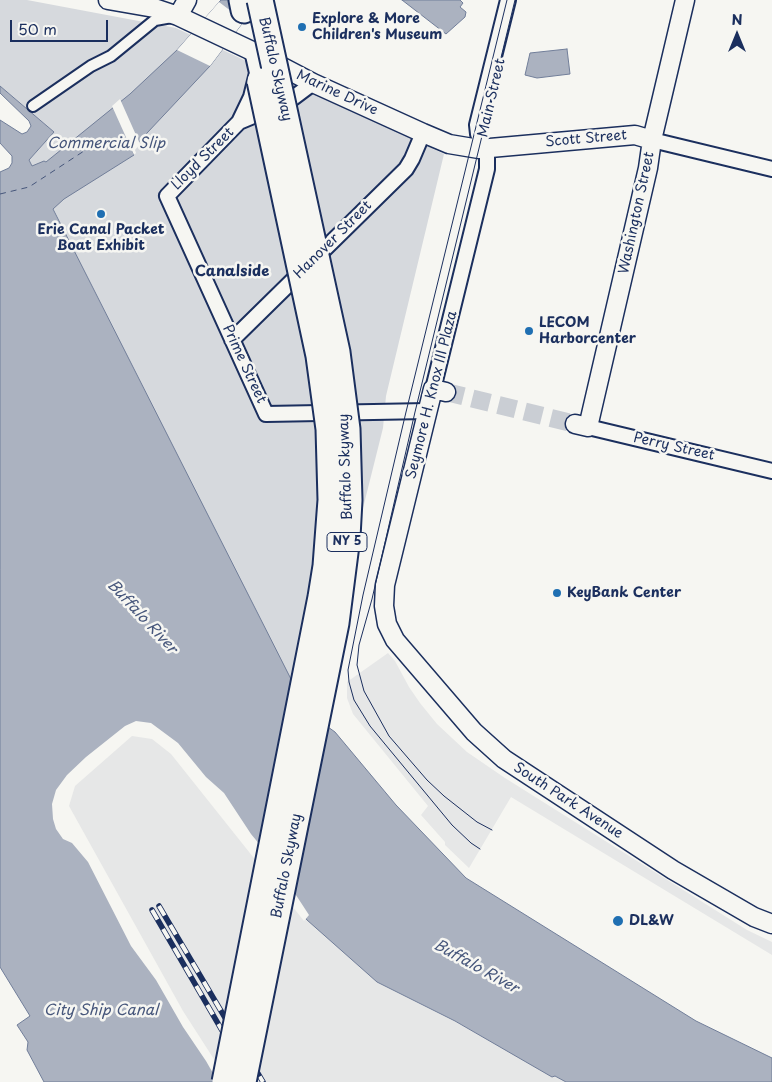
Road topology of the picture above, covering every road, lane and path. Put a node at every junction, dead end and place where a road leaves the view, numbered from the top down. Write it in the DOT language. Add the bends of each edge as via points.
graph roads {
  1 [pos="108,0"];
  2 [pos="186,0"];
  3 [pos="242,0"];
  4 [pos="260,0"];
  5 [pos="508,0"];
  6 [pos="516,0"];
  7 [pos="685,0"];
  8 [pos="178,16"];
  9 [pos="252,51"];
  10 [pos="313,83"];
  11 [pos="33,106"];
  12 [pos="239,122"];
  13 [pos="423,133"];
  14 [pos="652,140"];
  15 [pos="484,146"];
  16 [pos="772,169"];
  17 [pos="167,196"];
  18 [pos="232,340"];
  19 [pos="440,390"];
  20 [pos="427,411"];
  21 [pos="582,426"];
  22 [pos="772,471"];
  23 [pos="395,640"];
  24 [pos="772,922"];
  25 [pos="224,1082"];
  26 [pos="242,1082"];
  1 -- 8 [label="street, Marine Drive"];
  2 -- 8 [label="street"];
  3 -- 25 [label="highway, Buffalo Skyway / NY 5, bridge" via="319,356 329,429 331,500 321,597"];
  4 -- 26 [label="highway, Buffalo Skyway / NY 5, bridge" via="337,352 347,429 349,500 346,554 336,623"];
  5 -- 15 [label="street, Main Street" via="477,125"];
  6 -- 15 [label="street, Main Street" via="482,135"];
  7 -- 14 [label="street, Washington Street"];
  8 -- 9 [label="street, Marine Drive"];
  8 -- 11 [label="street" via="155,20 111,56"];
  9 -- 10 [label="street, Marine Drive"];
  9 -- 12 [label="street, Lloyd Street" via="257,73 251,98"];
  10 -- 12 [label="street, Lloyd Street" via="289,101"];
  10 -- 13 [label="street, Marine Drive"];
  12 -- 17 [label="street, Lloyd Street"];
  13 -- 15 [label="street, Marine Drive" via="462,147"];
  13 -- 18 [label="street, Hanover Street" via="406,169"];
  14 -- 15 [label="street, Scott Street" via="635,135"];
  14 -- 16 [label="street, Scott Street"];
  14 -- 21 [label="street, Washington Street" via="648,168"];
  15 -- 19 [label="street, Seymore H. Knox III Plaza" via="487,169"];
  17 -- 18 [label="street, Prime Street"];
  18 -- 20 [label="street, Prime Street" via="266,414"];
  19 -- 20 [label="street, Seymore H. Knox III Plaza"];
  20 -- 23 [label="street, Seymore H. Knox III Plaza" via="385,585 387,624"];
  21 -- 22 [label="street, Perry Street"];
  23 -- 24 [label="street, South Park Avenue" via="474,732 504,759 673,870 754,917"];
}
